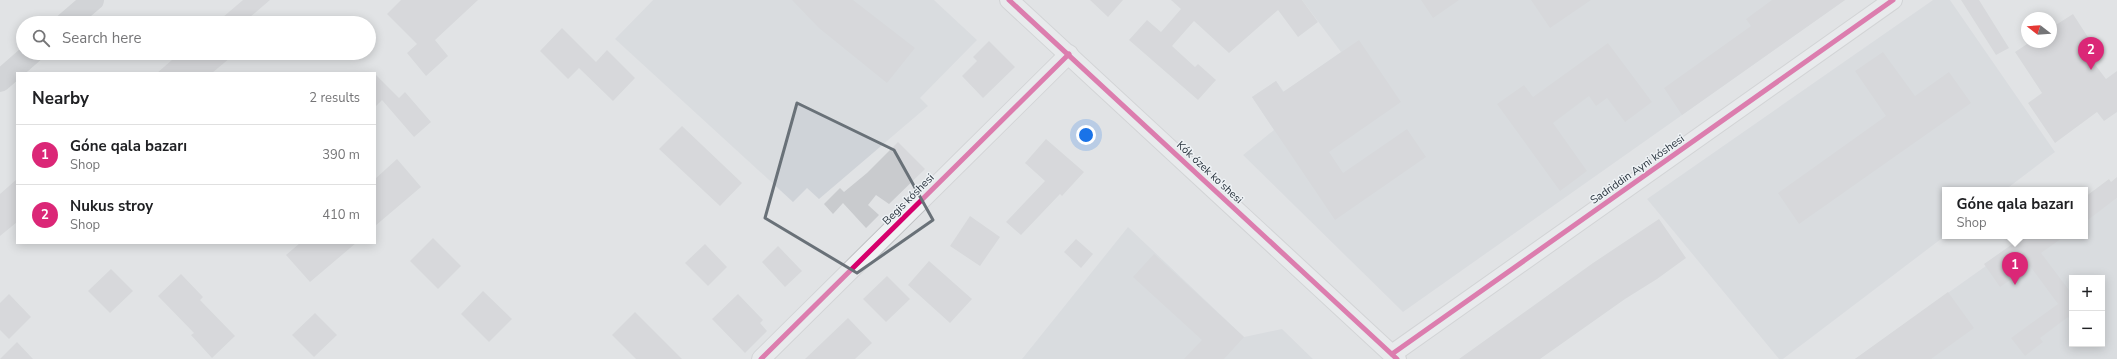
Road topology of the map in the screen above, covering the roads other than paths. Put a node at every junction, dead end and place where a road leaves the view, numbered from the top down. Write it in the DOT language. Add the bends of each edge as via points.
graph roads {
  1 [pos="93,0"];
  2 [pos="1009,0"];
  3 [pos="1893,0"];
  4 [pos="74,16"];
  5 [pos="1069,54"];
  6 [pos="24,60"];
  7 [pos="0,81"];
  8 [pos="1394,357"];
  9 [pos="761,359"];
  1 -- 4 [label="main road"];
  2 -- 5 [label="street, Kók ózek ko'shesi"];
  3 -- 8 [label="street, Sadriddin Ayni kóshesi"];
  5 -- 8 [label="street, Kók ózek ko'shesi"];
  5 -- 9 [label="street, Begis kóshesi"];
  6 -- 7 [label="main road"];
}
